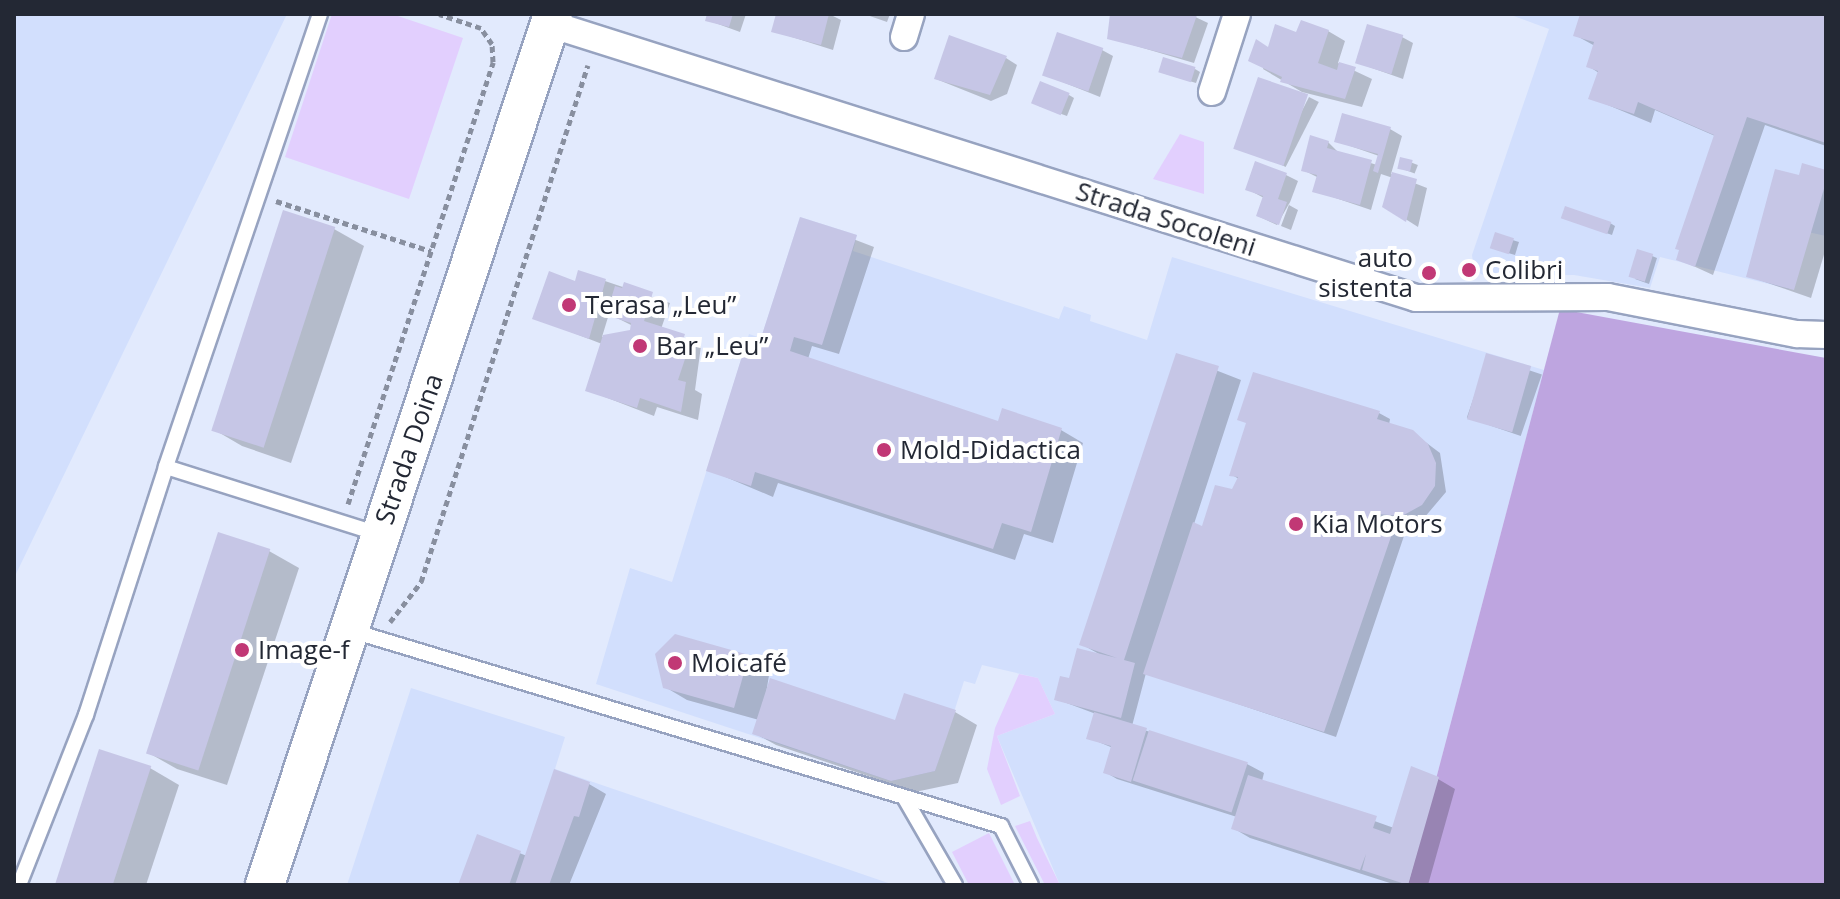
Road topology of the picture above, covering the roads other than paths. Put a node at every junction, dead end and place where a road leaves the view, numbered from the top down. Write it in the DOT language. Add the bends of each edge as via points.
graph roads {
  1 [pos="320,14"];
  2 [pos="1237,14"];
  3 [pos="541,17"];
  4 [pos="1212,92"];
  5 [pos="1826,335"];
  6 [pos="166,467"];
  7 [pos="379,534"];
  8 [pos="363,634"];
  9 [pos="904,797"];
  10 [pos="19,885"];
  11 [pos="265,885"];
  12 [pos="955,885"];
  13 [pos="1031,885"];
  1 -- 6 [label="lane"];
  2 -- 4 [label="street"];
  3 -- 5 [label="street, Strada Socoleni" via="1416,298 1608,297"];
  3 -- 7 [label="main road, Strada Doina"];
  6 -- 7 [label="lane"];
  6 -- 10 [label="lane" via="86,715"];
  7 -- 8 [label="main road, Strada Doina"];
  8 -- 9 [label="lane"];
  8 -- 11 [label="main road, Strada Doina"];
  9 -- 12 [label="lane"];
  9 -- 13 [label="lane" via="1001,826"];
}
